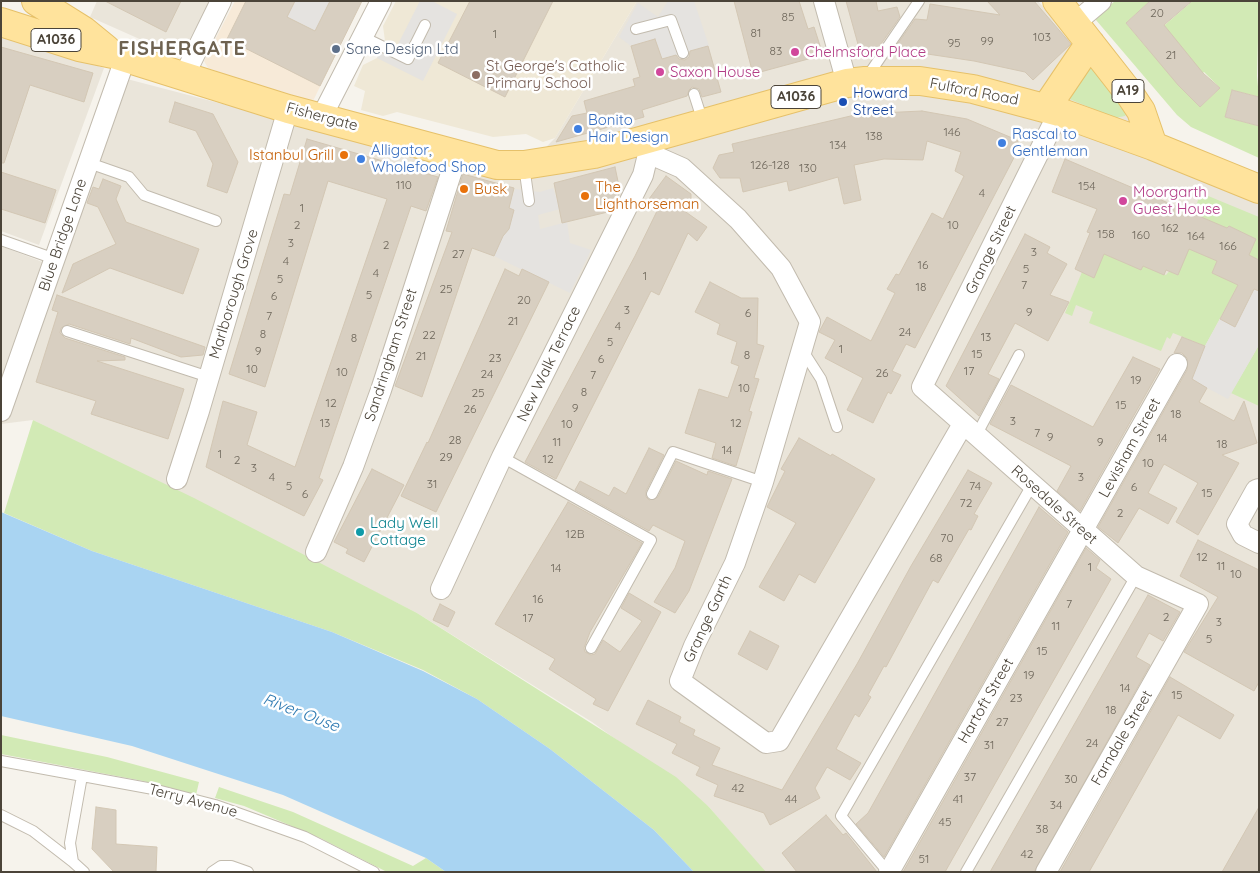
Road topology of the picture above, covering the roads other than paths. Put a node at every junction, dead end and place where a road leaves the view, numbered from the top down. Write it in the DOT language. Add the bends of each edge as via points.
graph roads {
  1 [pos="36,1"];
  2 [pos="221,1"];
  3 [pos="381,1"];
  4 [pos="824,1"];
  5 [pos="919,1"];
  6 [pos="1057,1"];
  7 [pos="1100,1"];
  8 [pos="1,22"];
  9 [pos="425,25"];
  10 [pos="636,29"];
  11 [pos="1083,33"];
  12 [pos="363,37"];
  13 [pos="683,53"];
  14 [pos="119,56"];
  15 [pos="182,78"];
  16 [pos="856,82"];
  17 [pos="694,94"];
  18 [pos="288,109"];
  19 [pos="1052,110"];
  20 [pos="322,116"];
  21 [pos="703,123"];
  22 [pos="650,145"];
  23 [pos="1153,146"];
  24 [pos="594,154"];
  25 [pos="457,155"];
  26 [pos="89,163"];
  27 [pos="524,165"];
  28 [pos="1259,189"];
  29 [pos="529,201"];
  30 [pos="216,221"];
  31 [pos="1,240"];
  32 [pos="55,259"];
  33 [pos="67,331"];
  34 [pos="803,351"];
  35 [pos="1020,355"];
  36 [pos="1177,364"];
  37 [pos="209,377"];
  38 [pos="922,388"];
  39 [pos="1,412"];
  40 [pos="837,427"];
  41 [pos="970,430"];
  42 [pos="502,457"];
  43 [pos="177,479"];
  44 [pos="763,482"];
  45 [pos="1032,485"];
  46 [pos="1259,489"];
  47 [pos="652,494"];
  48 [pos="1083,531"];
  49 [pos="1259,543"];
  50 [pos="316,552"];
  51 [pos="1136,576"];
  52 [pos="441,589"];
  53 [pos="1198,604"];
  54 [pos="591,648"];
  55 [pos="1,761"];
  56 [pos="82,776"];
  57 [pos="1,815"];
  58 [pos="80,869"];
  59 [pos="212,872"];
  60 [pos="248,872"];
  61 [pos="374,872"];
  62 [pos="889,872"];
  63 [pos="966,872"];
  64 [pos="1046,872"];
  1 -- 14 [label="main road, Fishergate / A1036"];
  2 -- 15 [label="street"];
  3 -- 12 [label="street"];
  4 -- 16 [label="street"];
  5 -- 16 [label="lane"];
  6 -- 11 [label="main road, A19"];
  7 -- 11 [label="street"];
  8 -- 14 [label="main road, Fishergate / A1036"];
  9 -- 12 [label="lane" via="408,59"];
  10 -- 13 [label="lane" via="671,20"];
  11 -- 19 [label="main road"];
  11 -- 23 [label="main road, A19" via="1141,111"];
  12 -- 20 [label="street"];
  14 -- 15 [label="main road, Fishergate / A1036"];
  14 -- 26 [label="street, Blue Bridge Lane"];
  15 -- 18 [label="main road, Fishergate / A1036"];
  16 -- 19 [label="main road, Fulford Road / A1036" via="920,82 973,89"];
  16 -- 21 [label="main road, Fulford Road / A1036"];
  17 -- 21 [label="lane"];
  18 -- 20 [label="main road, Fishergate / A1036"];
  18 -- 37 [label="street, Marlborough Grove"];
  19 -- 23 [label="main road, Fulford Road / A1036"];
  19 -- 38 [label="street, Grange Street"];
  20 -- 25 [label="main road, Fishergate / A1036"];
  21 -- 22 [label="main road, Fulford Road / A1036"];
  22 -- 24 [label="main road, Fulford Road / A1036"];
  22 -- 34 [label="street, Grange Garth" via="682,168 738,219 782,268 810,322"];
  22 -- 42 [label="street, New Walk Terrace" via="643,174"];
  23 -- 28 [label="main road, Fulford Road"];
  24 -- 27 [label="main road, Fishergate / A1036"];
  25 -- 27 [label="main road, Fishergate / A1036" via="497,165"];
  25 -- 50 [label="street, Sandringham Street" via="375,407"];
  26 -- 30 [label="lane" via="129,177 144,195"];
  26 -- 32 [label="street, Blue Bridge Lane"];
  27 -- 29 [label="lane"];
  31 -- 32 [label="lane"];
  32 -- 39 [label="street, Blue Bridge Lane"];
  33 -- 37 [label="lane"];
  34 -- 40 [label="lane" via="821,379"];
  34 -- 44 [label="street, Grange Garth"];
  35 -- 41 [label="lane"];
  36 -- 48 [label="street, Levisham Street"];
  37 -- 43 [label="street, Marlborough Grove"];
  38 -- 41 [label="street, Rosedale Street"];
  41 -- 44 [label="street, Grange Garth" via="780,740 766,744 680,681 735,563"];
  41 -- 45 [label="street, Rosedale Street"];
  42 -- 52 [label="street, New Walk Terrace"];
  42 -- 54 [label="lane" via="651,540"];
  44 -- 47 [label="lane" via="673,452"];
  45 -- 48 [label="street, Rosedale Street"];
  45 -- 62 [label="lane" via="841,816"];
  46 -- 49 [label="street" via="1237,524 1243,535"];
  48 -- 51 [label="street, Rosedale Street"];
  48 -- 62 [label="street, Hartoft Street"];
  51 -- 53 [label="street, Rosedale Street"];
  51 -- 63 [label="lane"];
  53 -- 64 [label="street, Farndale Street"];
  55 -- 56 [label="lane, Terry Avenue"];
  56 -- 58 [label="lane" via="70,843"];
  56 -- 61 [label="lane, Terry Avenue" via="215,805 305,837"];
  57 -- 58 [label="lane" via="33,831"];
  59 -- 60 [label="lane" via="222,866"];
}
